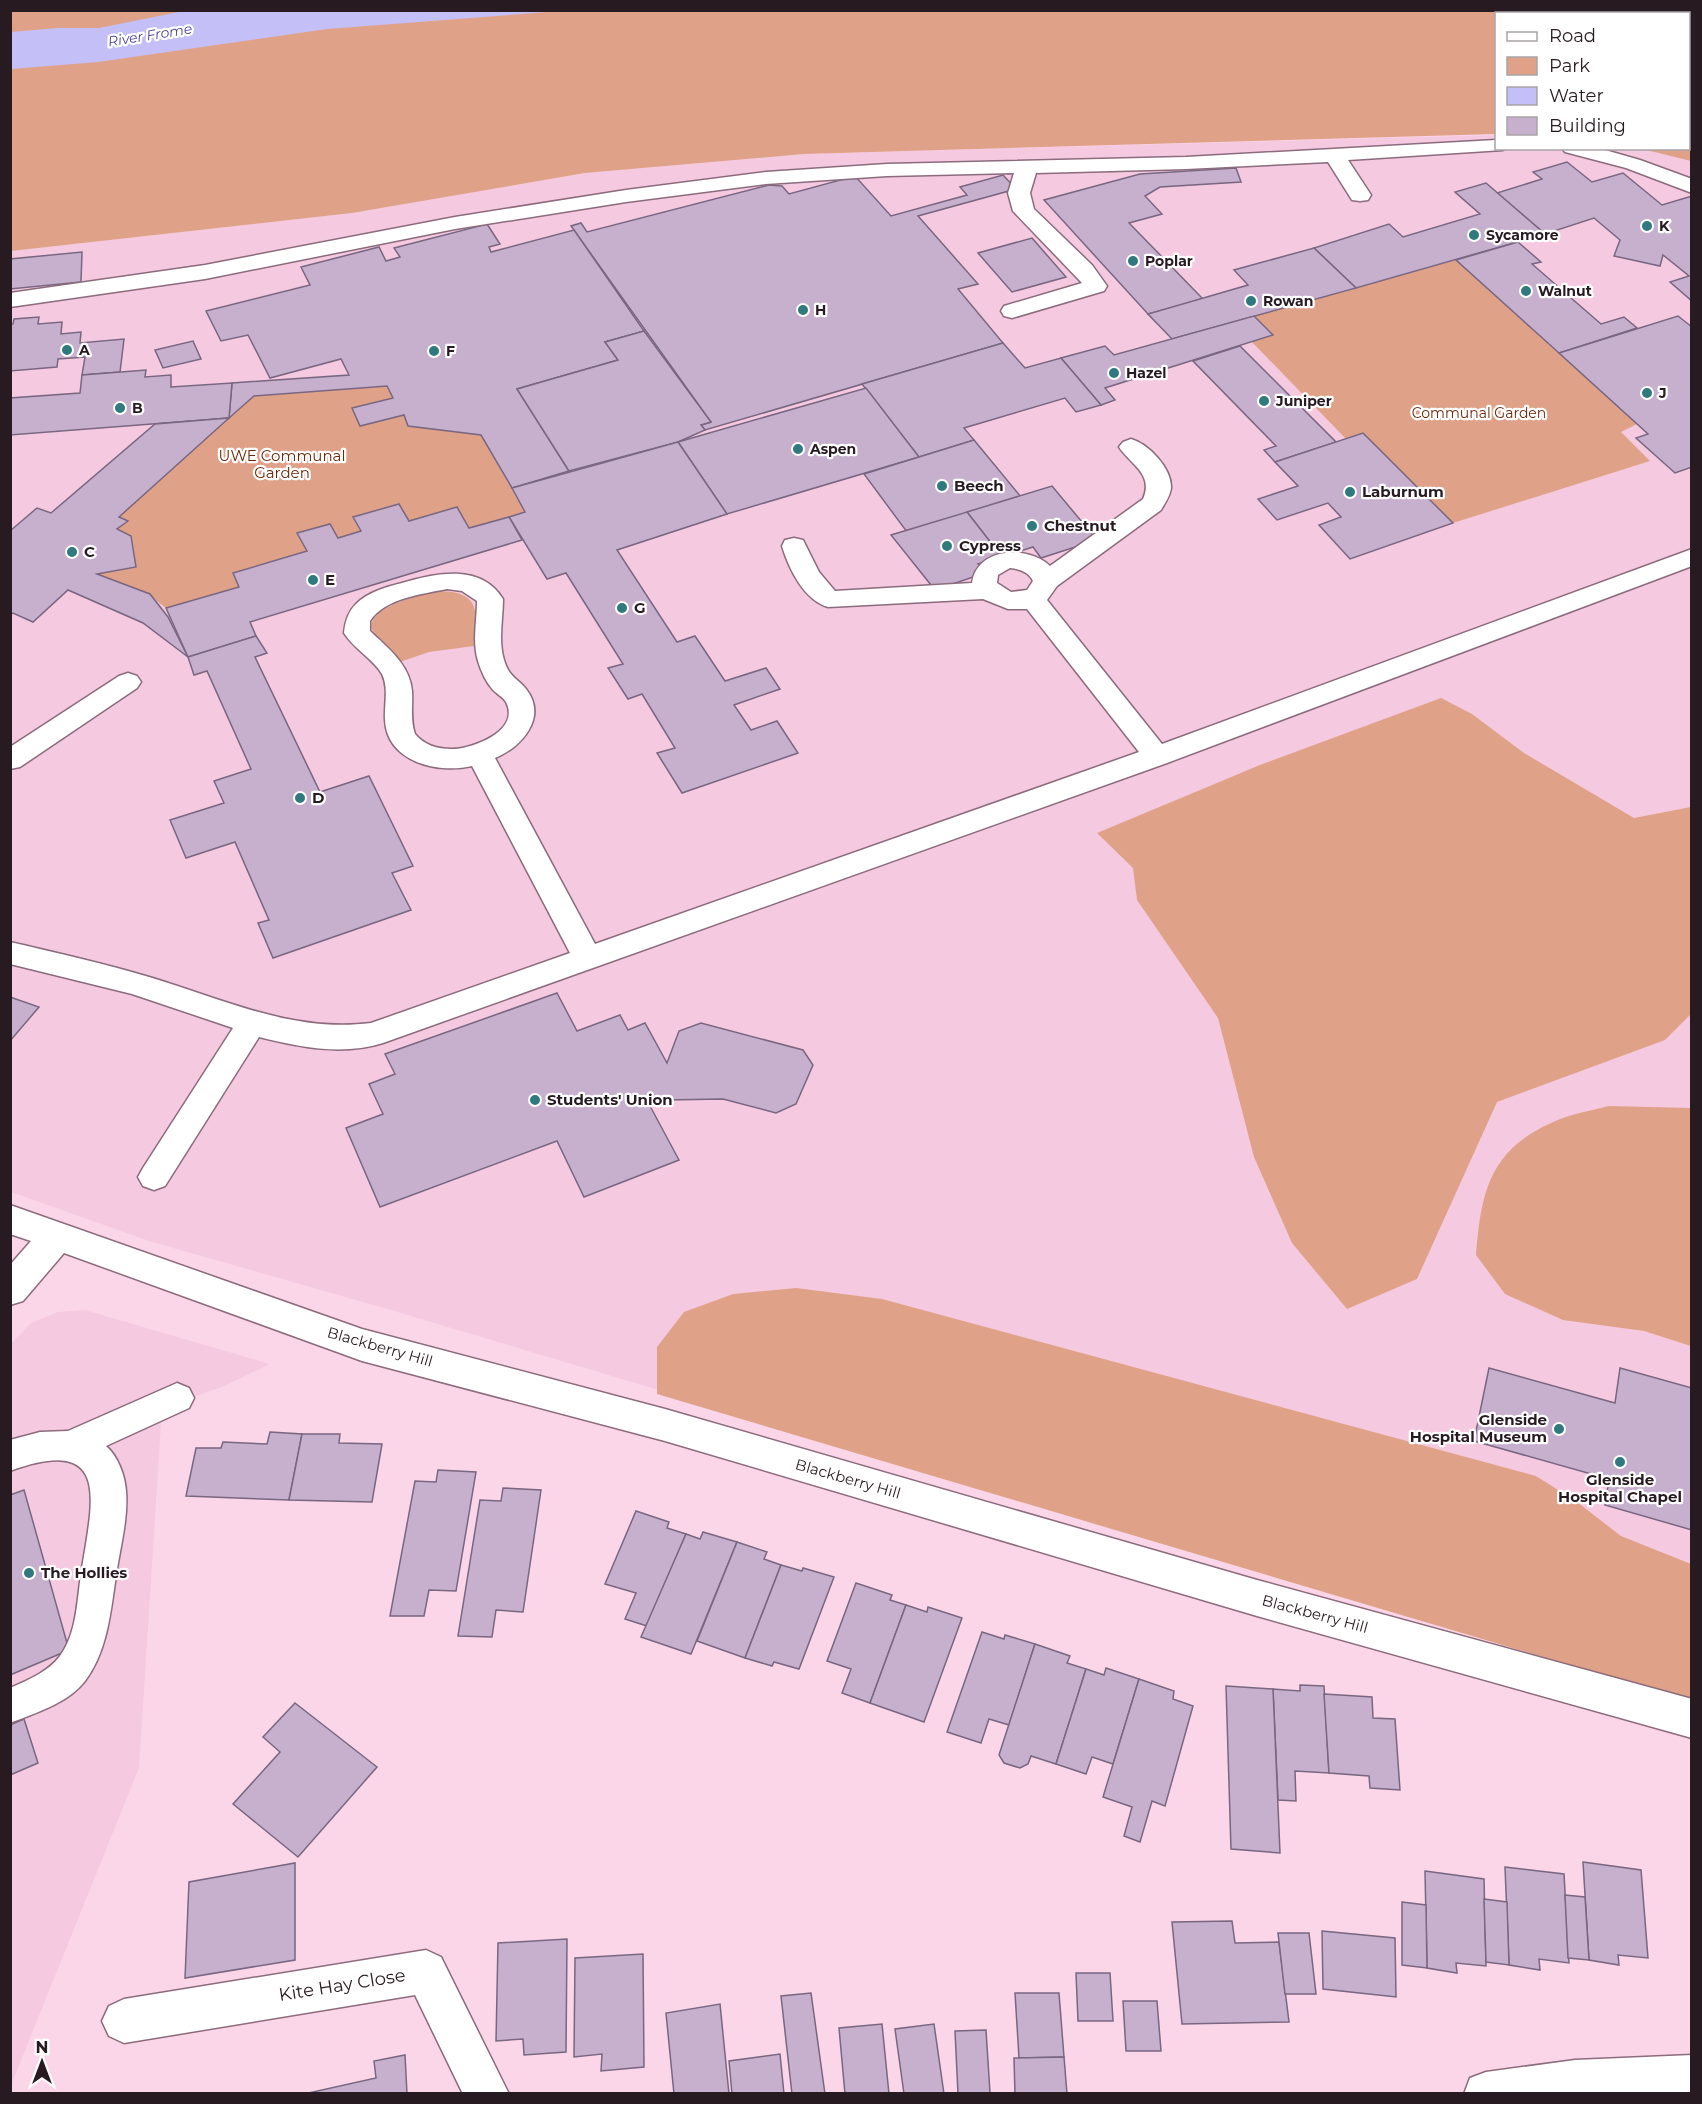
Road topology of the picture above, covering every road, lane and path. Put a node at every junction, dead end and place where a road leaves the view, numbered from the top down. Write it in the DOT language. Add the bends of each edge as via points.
graph roads {
  1 [pos="1495,146"];
  2 [pos="1580,150"];
  3 [pos="1334,155"];
  4 [pos="1027,167"];
  5 [pos="1692,187"];
  6 [pos="1360,195"];
  7 [pos="10,300"];
  8 [pos="1012,311"];
  9 [pos="1131,447"];
  10 [pos="794,546"];
  11 [pos="1692,556"];
  12 [pos="1039,589"];
  13 [pos="988,590"];
  14 [pos="128,682"];
  15 [pos="480,755"];
  16 [pos="1157,756"];
  17 [pos="10,760"];
  18 [pos="10,953"];
  19 [pos="588,959"];
  20 [pos="253,1022"];
  21 [pos="154,1177"];
  22 [pos="10,1219"];
  23 [pos="57,1237"];
  24 [pos="10,1290"];
  25 [pos="177,1398"];
  26 [pos="71,1446"];
  27 [pos="10,1455"];
  28 [pos="10,1706"];
  29 [pos="1692,1719"];
  30 [pos="124,2021"];
  31 [pos="1692,2077"];
  32 [pos="487,2094"];
  33 [pos="1486,2094"];
  1 -- 3 [label="lane"];
  2 -- 5 [label="lane" via="1633,164"];
  3 -- 4 [label="lane"];
  3 -- 6 [label="lane"];
  4 -- 7 [label="lane" via="798,174 685,188 455,223 205,272"];
  4 -- 8 [label="lane" via="1019,193 1024,211 1096,286"];
  9 -- 12 [label="lane" via="1157,477 1158,496"];
  10 -- 13 [label="lane" via="796,556 826,597"];
  11 -- 16 [label="lane"];
  12 -- 13 [label="lane" via="1013,601 994,596"];
  12 -- 13 [label="lane" via="1043,574 1030,564 1010,560 987,571 984,577"];
  12 -- 16 [label="lane"];
  14 -- 17 [label="lane"];
  15 -- 15 [label="lane" via="439,758 408,744 399,731 401,701 395,674 357,633 360,614 372,604 416,586 447,580 468,582 490,599 488,652 499,681 515,694 521,707 520,722 512,736"];
  15 -- 19 [label="lane"];
  16 -- 19 [label="lane"];
  18 -- 20 [label="lane" via="149,987"];
  19 -- 20 [label="lane" via="359,1038 315,1037"];
  20 -- 21 [label="lane"];
  22 -- 23 [label="street, Blackberry Hill"];
  23 -- 24 [label="street"];
  23 -- 29 [label="street, Blackberry Hill" via="362,1345 664,1425 1257,1599"];
  25 -- 26 [label="lane"];
  26 -- 27 [label="lane" via="51,1445"];
  26 -- 28 [label="lane" via="101,1466 109,1487 87,1638 73,1668 64,1677"];
  30 -- 32 [label="street, Kite Hay Close" via="426,1972"];
  31 -- 33 [label="street" via="1575,2082"];
}
